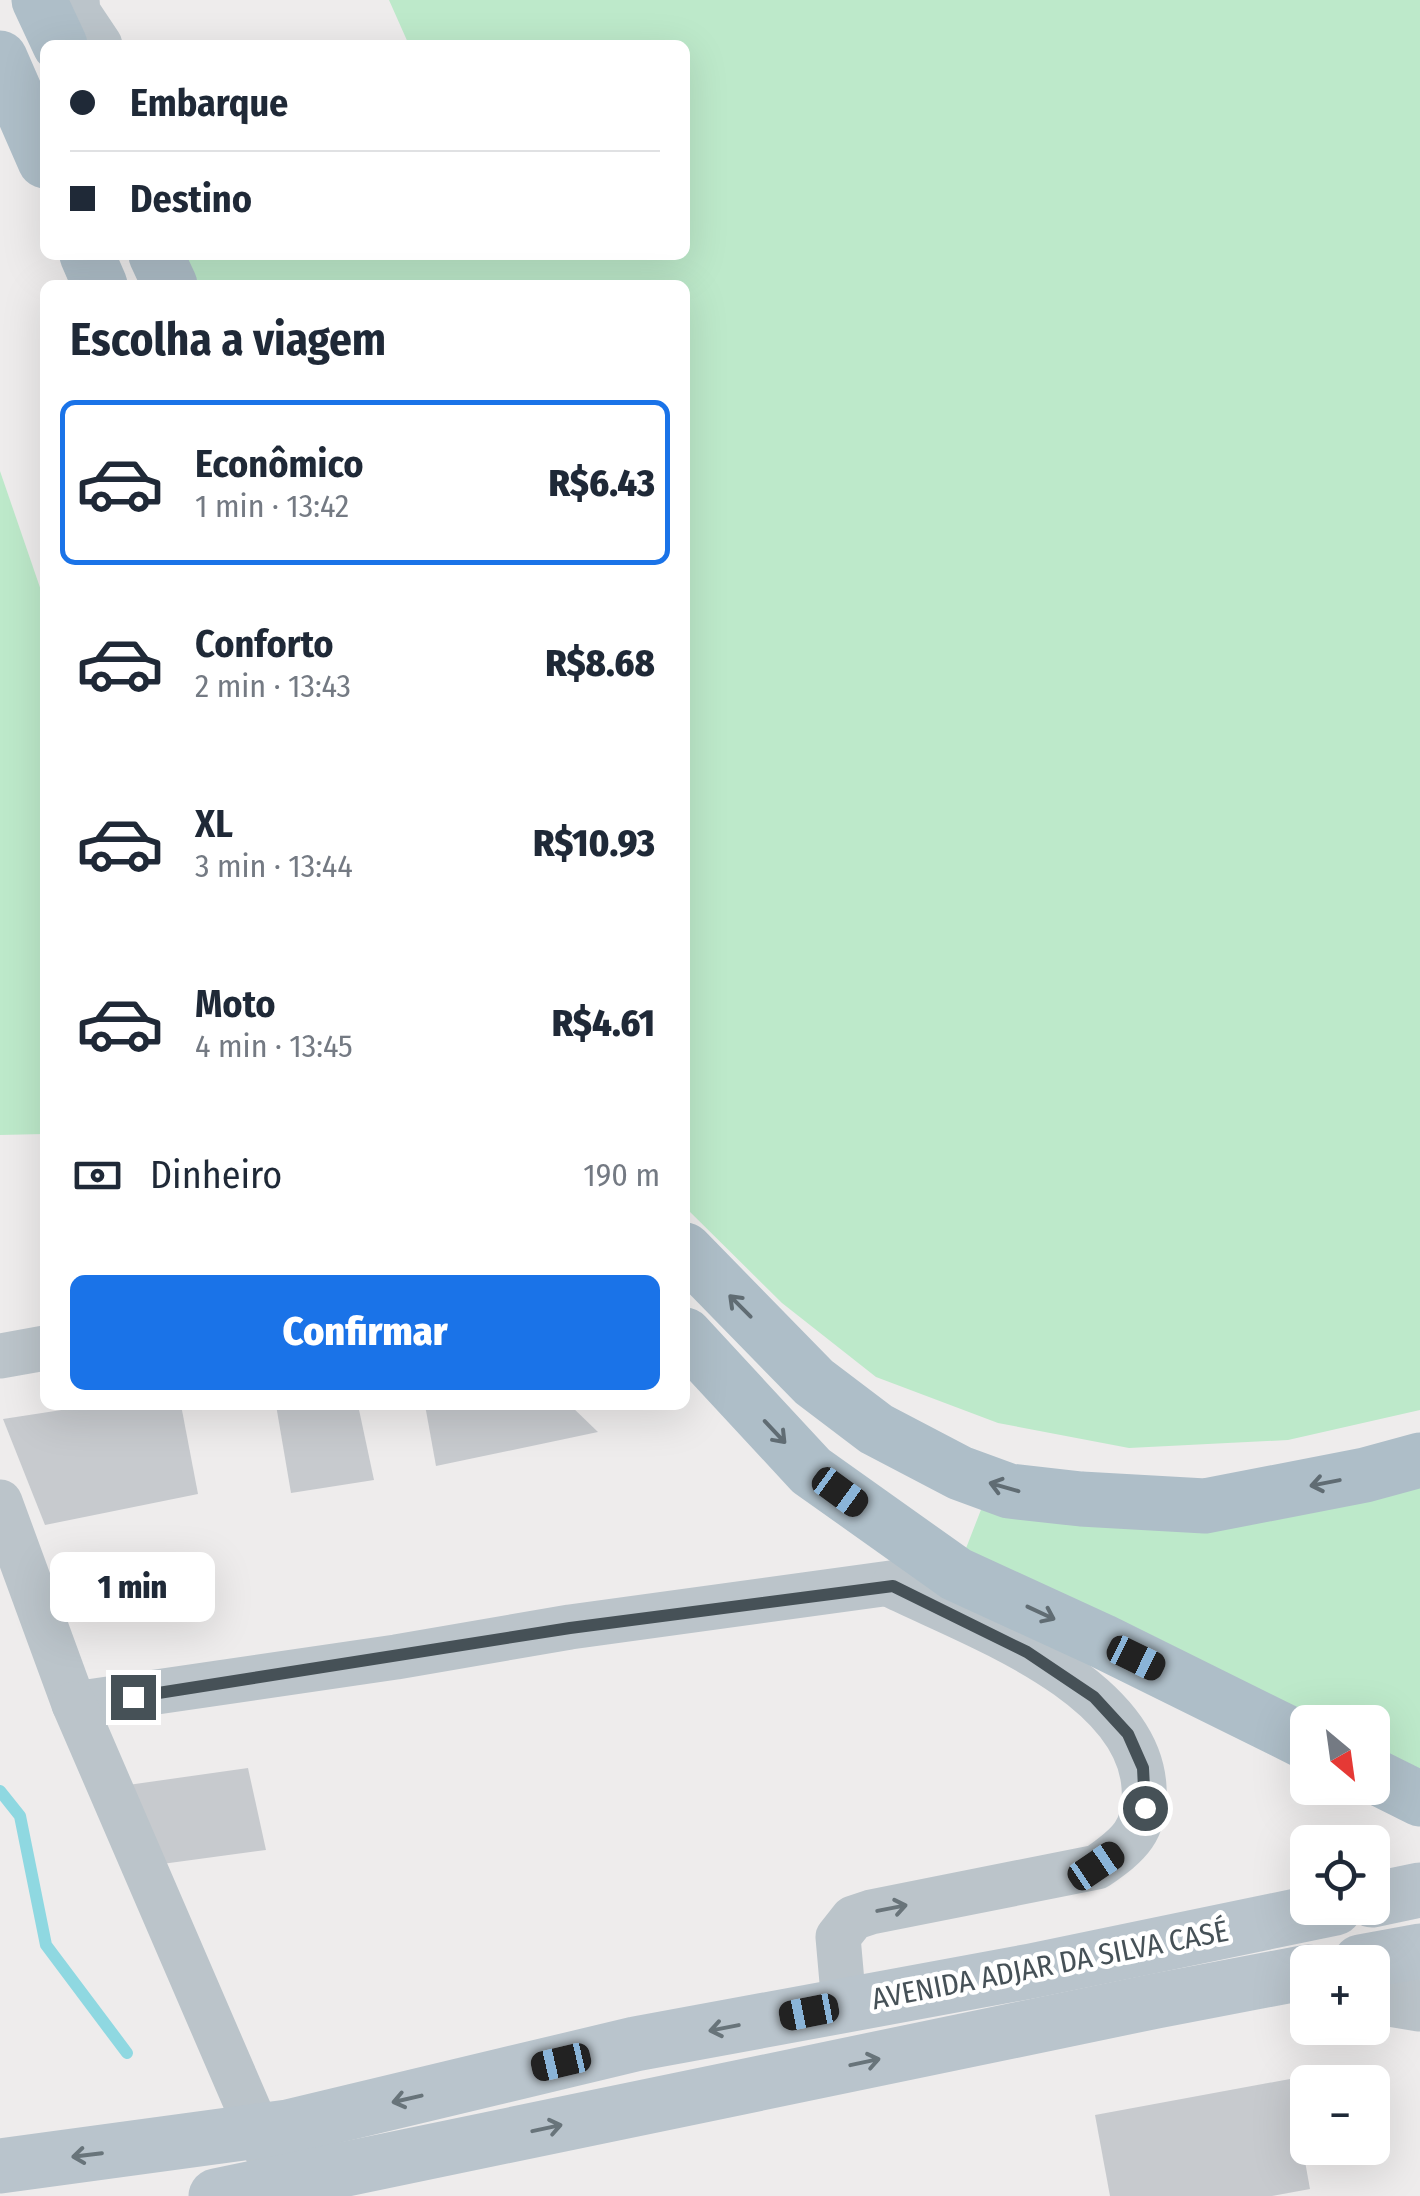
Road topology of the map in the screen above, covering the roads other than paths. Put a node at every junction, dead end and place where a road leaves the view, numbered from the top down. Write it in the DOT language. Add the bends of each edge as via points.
graph roads {
  1 [pos="0,58"];
  2 [pos="40,149"];
  3 [pos="690,1255"];
  4 [pos="690,1340"];
  5 [pos="40,1349"];
  6 [pos="0,1356"];
  7 [pos="1420,1460"];
  8 [pos="0,1502"];
  9 [pos="956,1574"];
  10 [pos="893,1586"];
  11 [pos="74,1704"];
  12 [pos="1290,1734"];
  13 [pos="1390,1784"];
  14 [pos="1420,1799"];
  15 [pos="1420,1890"];
  16 [pos="1390,1896"];
  17 [pos="1290,1917"];
  18 [pos="1420,1951"];
  19 [pos="1390,1956"];
  20 [pos="1290,1975"];
  21 [pos="1290,1997"];
  22 [pos="1390,1999"];
  23 [pos="1156,2001"];
  24 [pos="1420,2004"];
  25 [pos="844,2005"];
  26 [pos="260,2132"];
  27 [pos="0,2166"];
  28 [pos="282,2190"];
  29 [pos="216,2196"];
  1 -- 2 [label="main road"];
  7 -- 3 [label="main road, one-way" via="1205,1506 1010,1490 960,1473 876,1429 814,1382"];
  4 -- 9 [label="main road, one-way" via="811,1471"];
  5 -- 6 [label="street"];
  8 -- 11 [label="street"];
  9 -- 10 [label="street"];
  9 -- 12 [label="main road, one-way"];
  10 -- 11 [label="street"];
  25 -- 10 [label="street, one-way" via="838,1937 853,1918 1096,1866 1128,1846 1145,1808 1143,1768 1128,1734 1094,1697 1027,1652"];
  11 -- 26 [label="street"];
  13 -- 14 [label="main road"];
  15 -- 16 [label="main road"];
  17 -- 25 [label="main road, AVENIDA ADJAR DA SILVA CASÉ"];
  18 -- 19 [label="main road"];
  20 -- 23 [label="main road, AVENIDA ADJAR DA SILVA CASÉ"];
  21 -- 23 [label="street"];
  22 -- 24 [label="street"];
  28 -- 23 [label="main road, AVENIDA ADJAR DA SILVA CASÉ, one-way"];
  25 -- 26 [label="main road, AVENIDA ADJAR DA SILVA CASÉ, one-way" via="636,2044"];
  26 -- 27 [label="main road, AVENIDA ADJAR DA SILVA CASÉ, one-way"];
  26 -- 28 [label="street"];
  28 -- 29 [label="main road, AVENIDA ADJAR DA SILVA CASÉ"];
}
